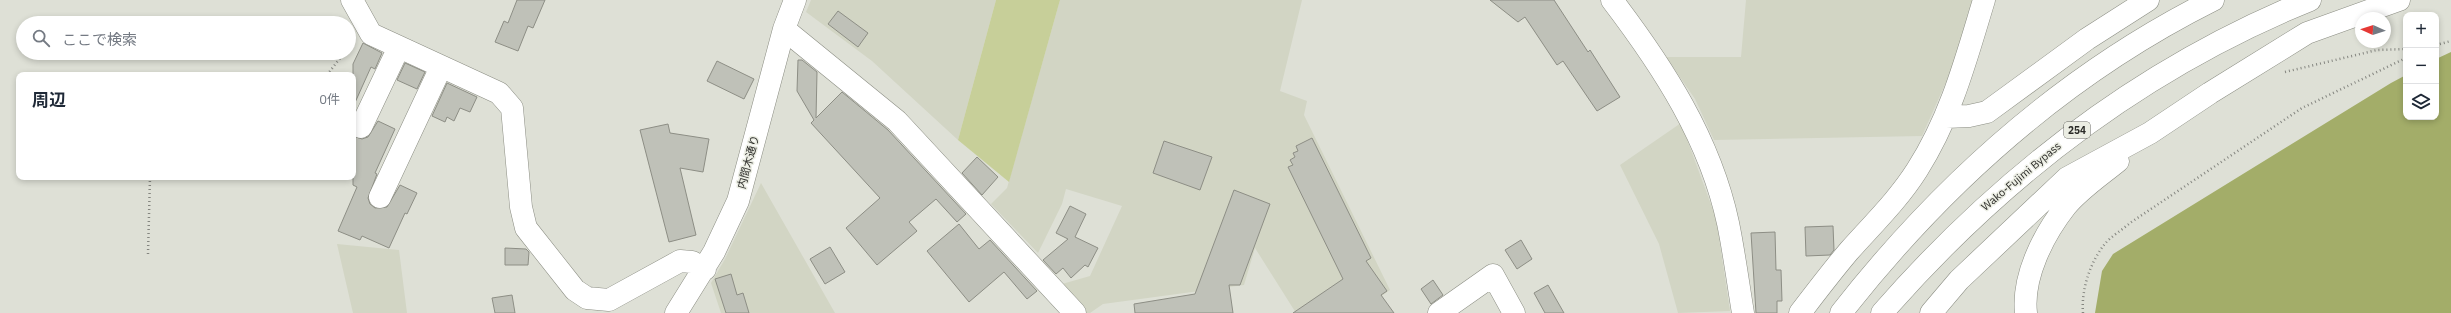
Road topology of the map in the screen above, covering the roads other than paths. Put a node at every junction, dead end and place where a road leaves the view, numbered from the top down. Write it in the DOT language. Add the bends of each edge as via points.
graph roads {
  1 [pos="352,0"];
  2 [pos="795,0"];
  3 [pos="1612,0"];
  4 [pos="1984,0"];
  5 [pos="2148,0"];
  6 [pos="2213,0"];
  7 [pos="2310,0"];
  8 [pos="2399,0"];
  9 [pos="784,30"];
  10 [pos="399,47"];
  11 [pos="441,66"];
  12 [pos="1946,117"];
  13 [pos="361,127"];
  14 [pos="2150,133"];
  15 [pos="380,197"];
  16 [pos="705,269"];
  17 [pos="584,306"];
  18 [pos="676,313"];
  19 [pos="1075,313"];
  20 [pos="1439,313"];
  21 [pos="1514,313"];
  22 [pos="1743,313"];
  23 [pos="1800,313"];
  24 [pos="1841,313"];
  25 [pos="1882,313"];
  26 [pos="1931,313"];
  27 [pos="2026,313"];
  1 -- 10 [label="main road" via="371,34"];
  2 -- 9 [label="main road, 内間木通り"];
  3 -- 22 [label="main road" via="1672,87 1702,145 1728,222"];
  4 -- 12 [label="main road"];
  5 -- 12 [label="main road" via="2087,39 1987,112"];
  6 -- 24 [label="main road" via="2130,46 2035,113 1969,171 1933,207"];
  7 -- 25 [label="main road, Wako-Fujimi Bypass / 254" via="2193,56 2094,118 2001,191 1935,255"];
  8 -- 14 [label="main road" via="2307,33"];
  9 -- 16 [label="main road, 内間木通り" via="738,201"];
  9 -- 19 [label="main road" via="897,121"];
  10 -- 11 [label="main road"];
  10 -- 13 [label="main road"];
  11 -- 15 [label="main road"];
  11 -- 17 [label="main road" via="499,93 512,108 521,207 526,228 575,290"];
  12 -- 23 [label="main road" via="1918,170 1901,193 1849,251"];
  14 -- 26 [label="main road" via="2067,178 1959,280"];
  14 -- 27 [label="main road" via="2067,205 2045,238 2030,272"];
  16 -- 17 [label="main road" via="692,262 680,261 609,300"];
  16 -- 18 [label="main road, 内間木通り"];
  20 -- 21 [label="main road" via="1493,275"];
}
